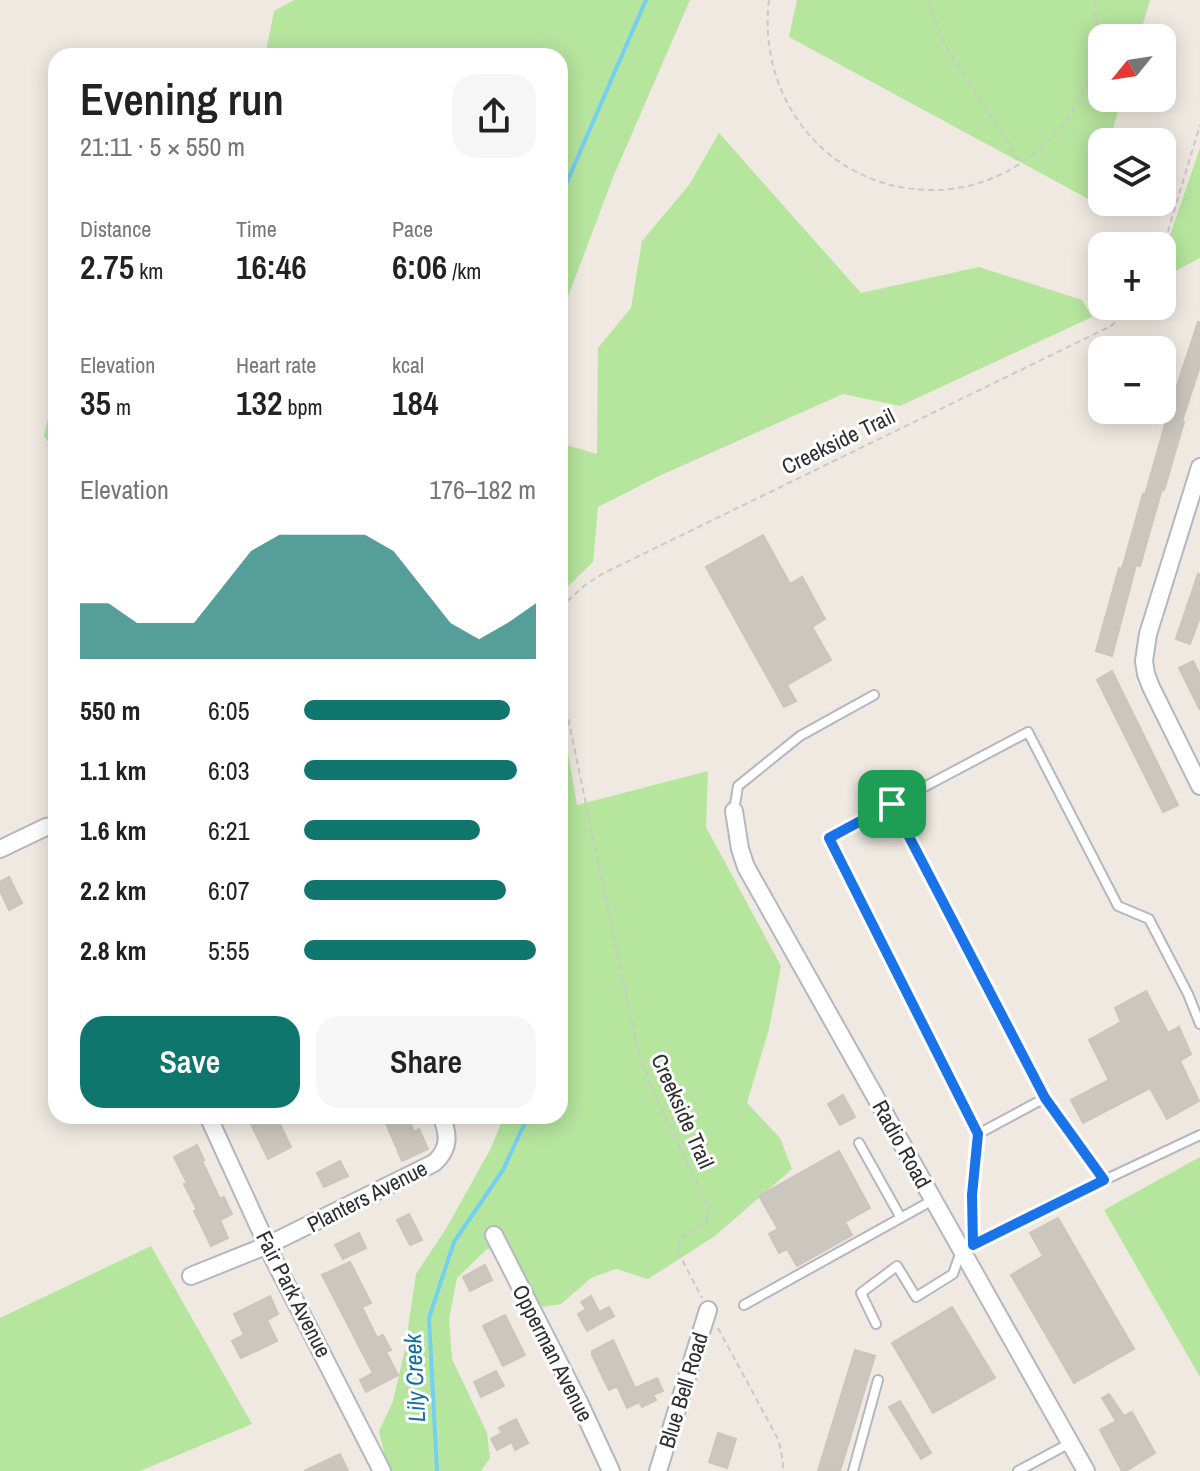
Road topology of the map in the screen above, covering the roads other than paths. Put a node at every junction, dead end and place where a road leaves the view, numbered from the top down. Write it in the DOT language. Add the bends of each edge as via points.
graph roads {
  1 [pos="1200,467"];
  2 [pos="874,695"];
  3 [pos="1200,786"];
  4 [pos="892,804"];
  5 [pos="734,811"];
  6 [pos="48,827"];
  7 [pos="0,849"];
  8 [pos="1200,1024"];
  9 [pos="1045,1098"];
  10 [pos="212,1124"];
  11 [pos="445,1124"];
  12 [pos="978,1134"];
  13 [pos="1200,1135"];
  14 [pos="859,1143"];
  15 [pos="1104,1180"];
  16 [pos="933,1200"];
  17 [pos="901,1218"];
  18 [pos="494,1235"];
  19 [pos="268,1245"];
  20 [pos="967,1248"];
  21 [pos="191,1276"];
  22 [pos="744,1305"];
  23 [pos="708,1310"];
  24 [pos="876,1324"];
  25 [pos="878,1380"];
  26 [pos="1070,1443"];
  27 [pos="382,1471"];
  28 [pos="611,1471"];
  29 [pos="658,1471"];
  30 [pos="853,1471"];
  31 [pos="1018,1471"];
  32 [pos="1086,1471"];
  1 -- 3 [label="street" via="1144,661 1151,687"];
  2 -- 5 [label="lane" via="800,736 738,786"];
  4 -- 8 [label="lane" via="1028,732 1118,906 1149,919"];
  4 -- 9 [label="lane"];
  4 -- 12 [label="lane" via="829,838"];
  5 -- 16 [label="street, Radio Road" via="746,867"];
  6 -- 7 [label="street"];
  9 -- 12 [label="lane"];
  9 -- 15 [label="lane"];
  10 -- 19 [label="street, Fair Park Avenue"];
  11 -- 19 [label="street, Planters Avenue" via="447,1144 434,1163"];
  12 -- 20 [label="lane"];
  13 -- 15 [label="lane"];
  14 -- 17 [label="lane"];
  15 -- 20 [label="lane"];
  16 -- 17 [label="lane"];
  16 -- 20 [label="street, Radio Road"];
  17 -- 22 [label="lane"];
  18 -- 28 [label="street, Opperman Avenue"];
  19 -- 21 [label="street, Planters Avenue"];
  19 -- 27 [label="street, Fair Park Avenue"];
  20 -- 24 [label="lane" via="953,1274 916,1297 897,1266 861,1293"];
  20 -- 26 [label="street, Radio Road"];
  23 -- 29 [label="street, Blue Bell Road"];
  25 -- 30 [label="lane"];
  26 -- 31 [label="lane"];
  26 -- 32 [label="street, Radio Road"];
}
